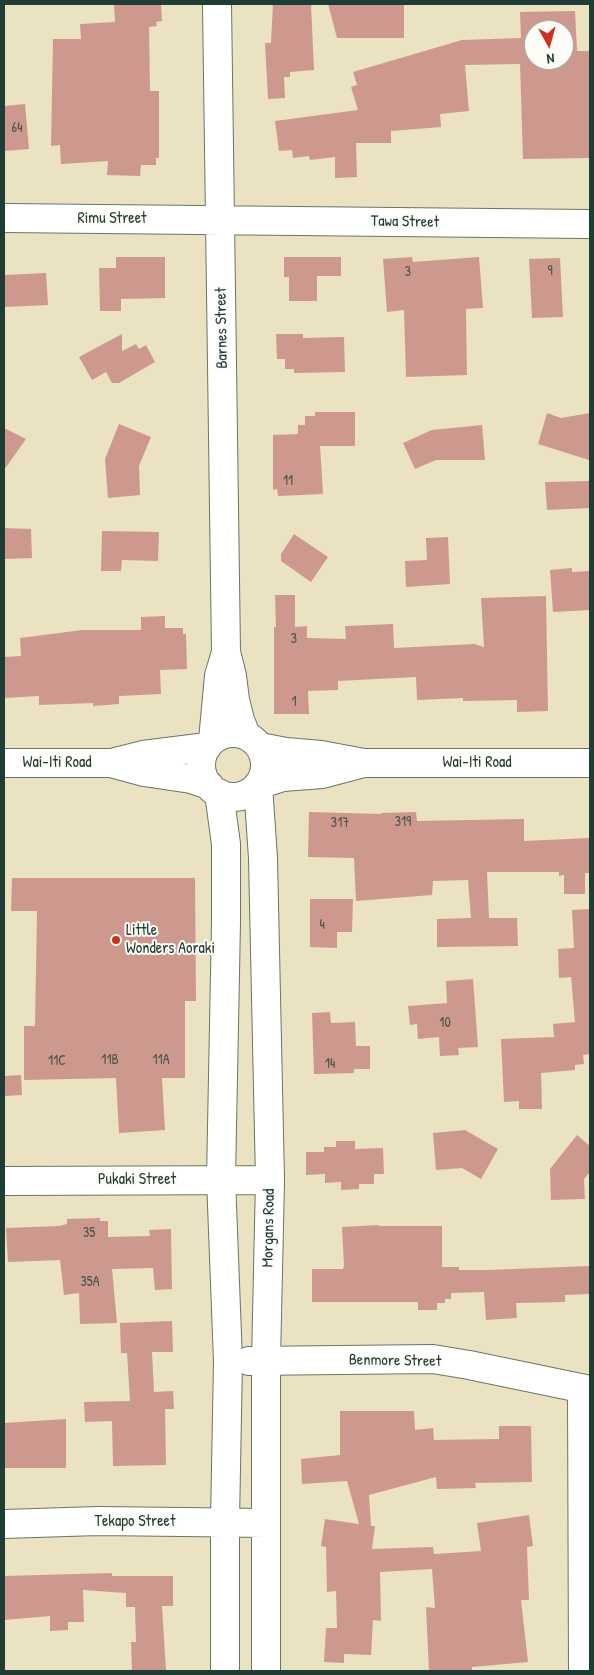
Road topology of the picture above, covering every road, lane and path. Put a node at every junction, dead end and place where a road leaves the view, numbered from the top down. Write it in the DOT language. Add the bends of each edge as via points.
graph roads {
  1 [pos="217,4"];
  2 [pos="4,218"];
  3 [pos="220,219"];
  4 [pos="590,224"];
  5 [pos="226,652"];
  6 [pos="253,741"];
  7 [pos="210,743"];
  8 [pos="590,762"];
  9 [pos="4,763"];
  10 [pos="111,763"];
  11 [pos="364,763"];
  12 [pos="258,784"];
  13 [pos="214,789"];
  14 [pos="221,1180"];
  15 [pos="270,1180"];
  16 [pos="4,1181"];
  17 [pos="228,1361"];
  18 [pos="266,1361"];
  19 [pos="586,1390"];
  20 [pos="225,1522"];
  21 [pos="266,1523"];
  22 [pos="4,1524"];
  23 [pos="225,1671"];
  24 [pos="266,1671"];
  25 [pos="583,1671"];
  1 -- 3 [label="street, Barnes Street"];
  2 -- 3 [label="street, Rimu Street"];
  3 -- 4 [label="street, Tawa Street"];
  3 -- 5 [label="street, Barnes Street"];
  5 -- 6 [label="street, Barnes Street" via="238,714"];
  5 -- 7 [label="street, Barnes Street" via="219,676"];
  6 -- 7 [label="street" via="229,733"];
  6 -- 11 [label="street, Wai-Iti Road" via="286,752"];
  6 -- 12 [label="street" via="266,764"];
  7 -- 10 [label="street, Wai-Iti Road"];
  7 -- 13 [label="street" via="202,756 201,766 203,776"];
  8 -- 11 [label="street, Wai-Iti Road"];
  9 -- 10 [label="street, Wai-Iti Road"];
  10 -- 13 [label="street, Wai-Iti Road" via="191,780"];
  11 -- 12 [label="street, Wai-Iti Road" via="322,774 283,777"];
  12 -- 13 [label="street" via="240,796 229,796"];
  12 -- 15 [label="street, Morgans Road" via="263,858"];
  13 -- 14 [label="street" via="226,844"];
  14 -- 15 [label="street, Pukaki Street"];
  14 -- 16 [label="street, Pukaki Street"];
  14 -- 17 [label="street"];
  15 -- 18 [label="street, Morgans Road"];
  17 -- 18 [label="street, Benmore Street"];
  17 -- 20 [label="street"];
  18 -- 19 [label="street, Benmore Street" via="433,1359"];
  18 -- 21 [label="street, Morgans Road"];
  19 -- 25 [label="street"];
  20 -- 21 [label="street, Tekapo Street"];
  20 -- 22 [label="street, Tekapo Street"];
  20 -- 23 [label="street"];
  21 -- 24 [label="street, Morgans Road"];
}
